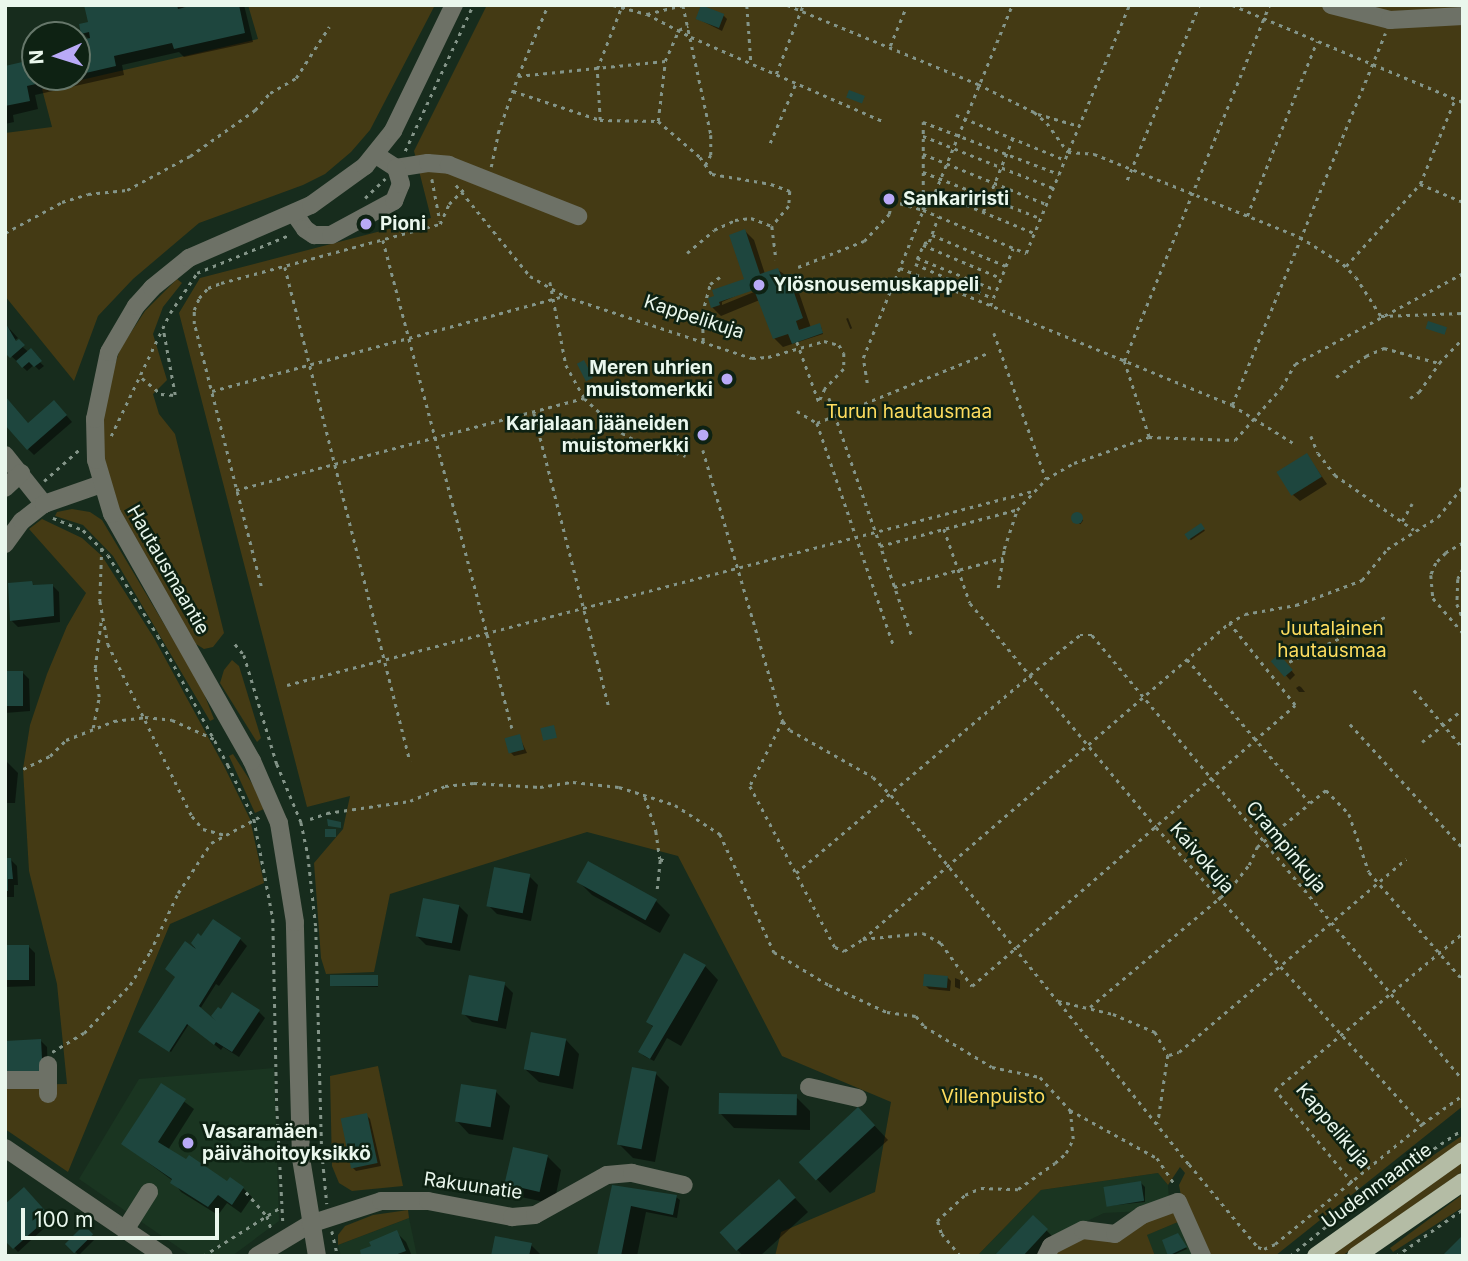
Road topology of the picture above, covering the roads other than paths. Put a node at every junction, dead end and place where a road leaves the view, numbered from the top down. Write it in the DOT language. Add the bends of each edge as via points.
graph roads {
  1 [pos="454,5"];
  2 [pos="1331,5"];
  3 [pos="1463,16"];
  4 [pos="376,155"];
  5 [pos="396,168"];
  6 [pos="294,213"];
  7 [pos="578,216"];
  8 [pos="5,455"];
  9 [pos="21,473"];
  10 [pos="101,484"];
  11 [pos="5,488"];
  12 [pos="44,504"];
  13 [pos="5,544"];
  14 [pos="49,1072"];
  15 [pos="5,1080"];
  16 [pos="809,1087"];
  17 [pos="858,1098"];
  18 [pos="5,1148"];
  19 [pos="1463,1151"];
  20 [pos="1463,1182"];
  21 [pos="684,1185"];
  22 [pos="149,1192"];
  23 [pos="310,1224"];
  24 [pos="125,1230"];
  25 [pos="164,1256"];
  26 [pos="257,1256"];
  27 [pos="317,1256"];
  28 [pos="1046,1256"];
  29 [pos="1202,1256"];
  30 [pos="1316,1256"];
  31 [pos="1356,1256"];
  1 -- 4 [label="street, Hautausmaantie" via="393,131"];
  2 -- 3 [label="street" via="1390,20"];
  4 -- 5 [label="street"];
  4 -- 6 [label="street, Hautausmaantie" via="344,184"];
  5 -- 6 [label="street" via="401,184 394,201 331,235 314,235"];
  5 -- 7 [label="street" via="449,165"];
  6 -- 10 [label="street, Hautausmaantie" via="189,258 136,306 109,352 98,395 94,443"];
  8 -- 9 [label="street"];
  9 -- 11 [label="street"];
  9 -- 12 [label="street"];
  10 -- 12 [label="street"];
  10 -- 23 [label="street, Hautausmaantie" via="119,530 247,752 279,823 295,922 301,1158"];
  12 -- 13 [label="street" via="22,521"];
  14 -- 15 [label="street"];
  16 -- 17 [label="street"];
  18 -- 24 [label="street"];
  19 -- 30 [label="main road, Uudenmaantie"];
  20 -- 31 [label="main road"];
  21 -- 23 [label="street, Rakuunatie" via="621,1172 589,1182 535,1214 512,1217 394,1199"];
  22 -- 24 [label="street"];
  23 -- 26 [label="street, Rakuunatie"];
  23 -- 27 [label="street, Hautausmaantie"];
  24 -- 25 [label="street"];
  28 -- 29 [label="street" via="1051,1247 1083,1230 1115,1234 1142,1215 1178,1202"];
}
